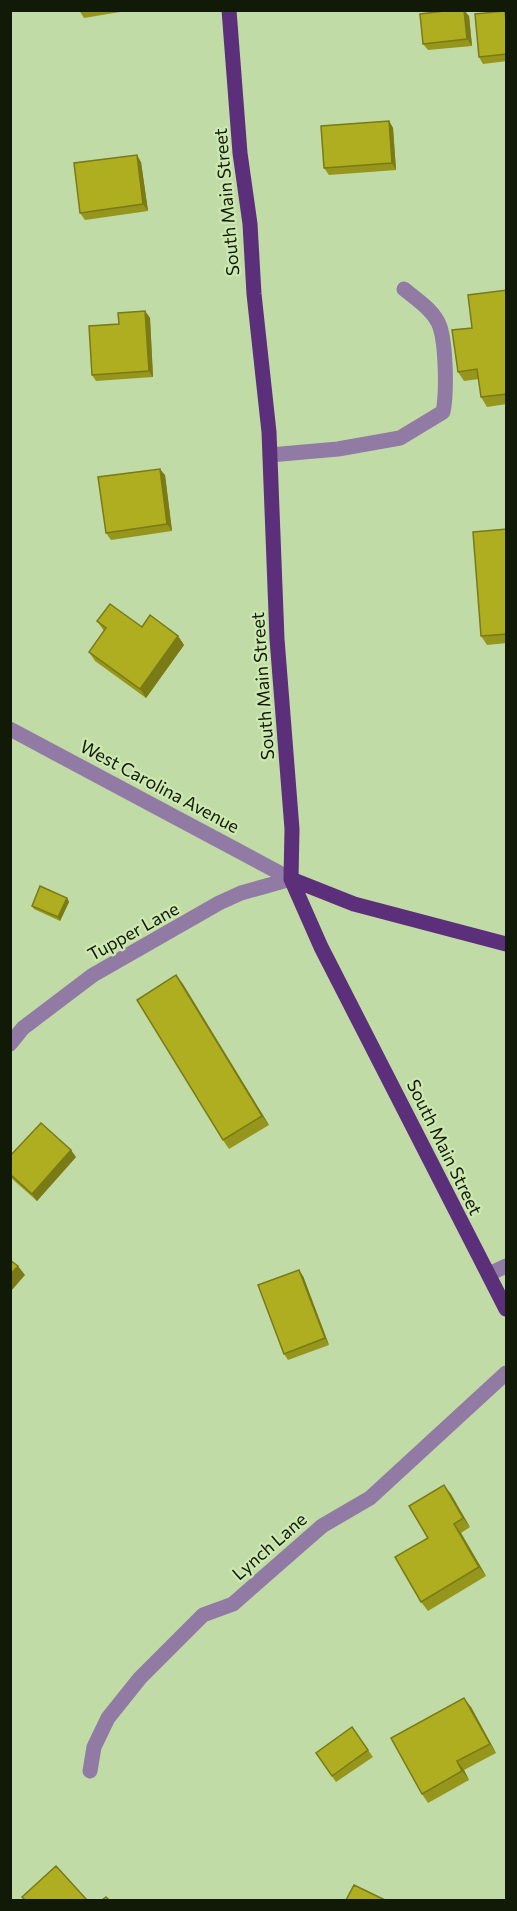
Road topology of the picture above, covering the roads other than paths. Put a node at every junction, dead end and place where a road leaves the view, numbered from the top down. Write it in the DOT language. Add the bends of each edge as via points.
graph roads {
  1 [pos="229,10"];
  2 [pos="404,289"];
  3 [pos="270,455"];
  4 [pos="10,729"];
  5 [pos="291,879"];
  6 [pos="507,944"];
  7 [pos="10,1044"];
  8 [pos="507,1266"];
  9 [pos="489,1274"];
  10 [pos="507,1309"];
  11 [pos="507,1373"];
  12 [pos="90,1771"];
  1 -- 3 [label="main road, South Main Street"];
  2 -- 3 [label="street" via="424,304 440,326 447,395 443,412 400,438"];
  3 -- 5 [label="main road, South Main Street" via="276,639 292,829"];
  4 -- 5 [label="street, West Carolina Avenue"];
  5 -- 6 [label="main road" via="354,904"];
  5 -- 7 [label="street, Tupper Lane" via="219,903 93,975 23,1028"];
  5 -- 9 [label="main road, South Main Street" via="321,947"];
  8 -- 9 [label="street"];
  9 -- 10 [label="main road, South Main Street"];
  11 -- 12 [label="street, Lynch Lane" via="370,1498 322,1526 234,1604 203,1615 140,1678 108,1718 94,1747"];
}
